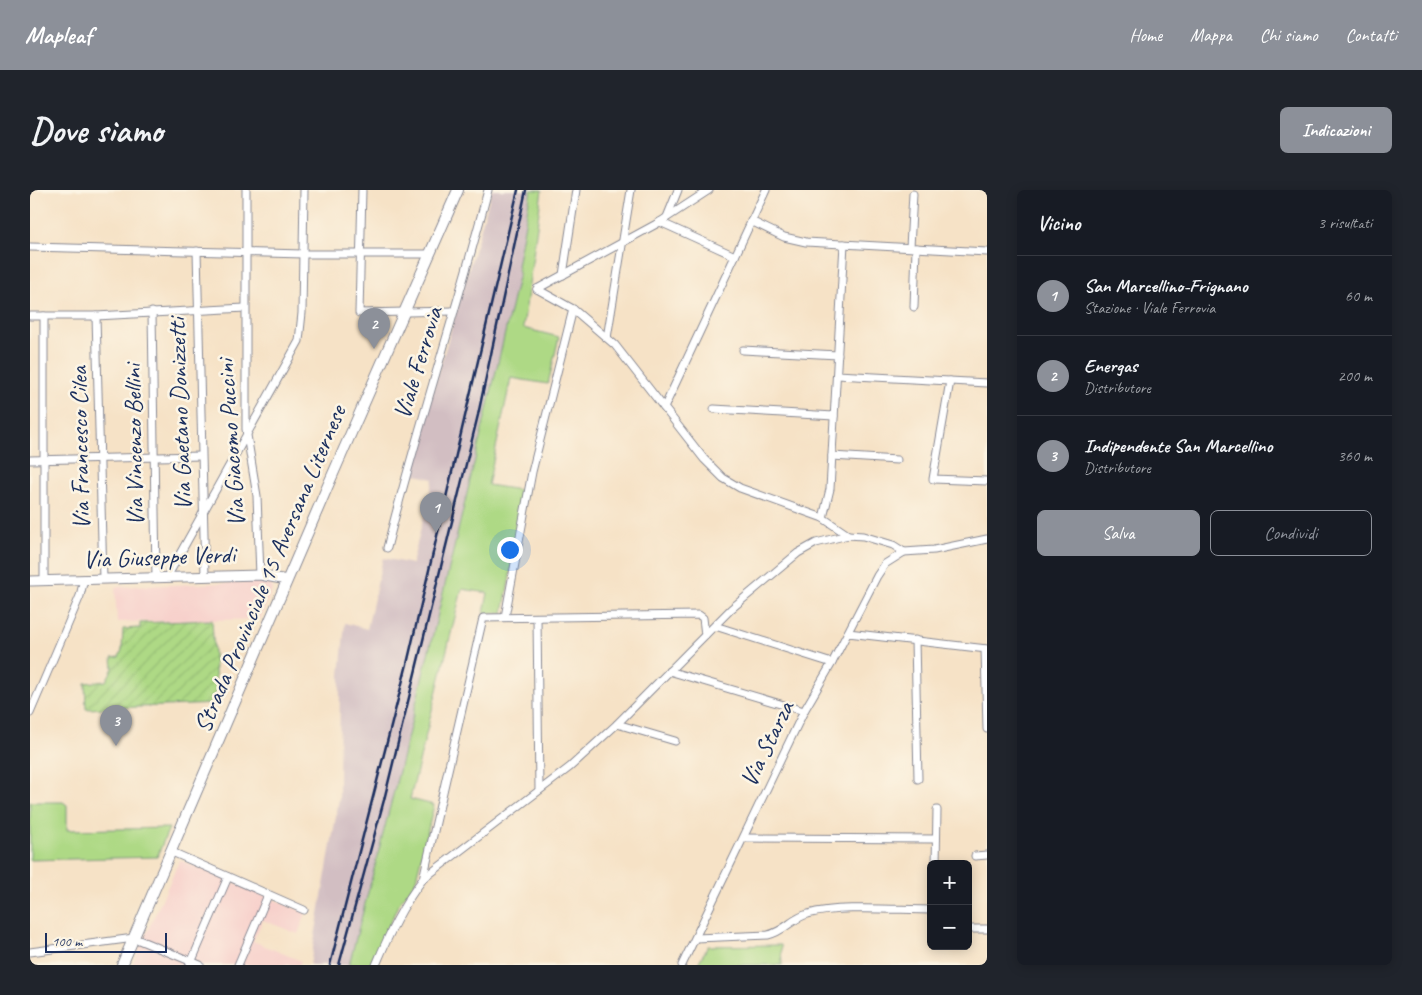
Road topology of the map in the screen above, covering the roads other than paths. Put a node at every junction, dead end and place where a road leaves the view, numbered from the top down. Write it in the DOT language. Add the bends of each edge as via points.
graph roads {
  1 [pos="246,190"];
  2 [pos="304,190"];
  3 [pos="362,190"];
  4 [pos="458,190"];
  5 [pos="488,190"];
  6 [pos="576,190"];
  7 [pos="632,190"];
  8 [pos="678,190"];
  9 [pos="709,190"];
  10 [pos="766,190"];
  11 [pos="913,194"];
  12 [pos="667,218"];
  13 [pos="751,221"];
  14 [pos="660,222"];
  15 [pos="622,243"];
  16 [pos="844,244"];
  17 [pos="30,247"];
  18 [pos="913,248"];
  19 [pos="196,251"];
  20 [pos="987,252"];
  21 [pos="246,253"];
  22 [pos="303,254"];
  23 [pos="430,254"];
  24 [pos="361,255"];
  25 [pos="735,256"];
  26 [pos="562,275"];
  27 [pos="914,307"];
  28 [pos="244,308"];
  29 [pos="197,309"];
  30 [pos="573,309"];
  31 [pos="454,311"];
  32 [pos="152,312"];
  33 [pos="404,313"];
  34 [pos="30,316"];
  35 [pos="44,316"];
  36 [pos="96,316"];
  37 [pos="607,338"];
  38 [pos="743,350"];
  39 [pos="838,355"];
  40 [pos="837,375"];
  41 [pos="950,381"];
  42 [pos="987,383"];
  43 [pos="664,408"];
  44 [pos="714,409"];
  45 [pos="834,416"];
  46 [pos="246,437"];
  47 [pos="201,456"];
  48 [pos="832,456"];
  49 [pos="155,457"];
  50 [pos="101,458"];
  51 [pos="30,460"];
  52 [pos="44,460"];
  53 [pos="897,460"];
  54 [pos="987,481"];
  55 [pos="203,513"];
  56 [pos="823,518"];
  57 [pos="848,535"];
  58 [pos="987,539"];
  59 [pos="387,548"];
  60 [pos="904,552"];
  61 [pos="260,574"];
  62 [pos="205,576"];
  63 [pos="167,577"];
  64 [pos="156,578"];
  65 [pos="84,579"];
  66 [pos="103,579"];
  67 [pos="44,580"];
  68 [pos="288,580"];
  69 [pos="30,581"];
  70 [pos="505,617"];
  71 [pos="537,618"];
  72 [pos="715,626"];
  73 [pos="848,633"];
  74 [pos="705,635"];
  75 [pos="915,640"];
  76 [pos="986,649"];
  77 [pos="832,663"];
  78 [pos="669,671"];
  79 [pos="804,711"];
  80 [pos="30,713"];
  81 [pos="617,724"];
  82 [pos="987,729"];
  83 [pos="675,741"];
  84 [pos="918,779"];
  85 [pos="539,790"];
  86 [pos="937,810"];
  87 [pos="744,838"];
  88 [pos="936,839"];
  89 [pos="172,852"];
  90 [pos="987,855"];
  91 [pos="975,856"];
  92 [pos="936,860"];
  93 [pos="228,876"];
  94 [pos="423,879"];
  95 [pos="268,895"];
  96 [pos="304,910"];
  97 [pos="927,910"];
  98 [pos="987,928"];
  99 [pos="972,929"];
  100 [pos="134,938"];
  101 [pos="696,938"];
  102 [pos="30,952"];
  103 [pos="191,963"];
  104 [pos="122,965"];
  105 [pos="200,965"];
  106 [pos="238,965"];
  107 [pos="376,965"];
  108 [pos="682,965"];
  1 -- 21 [label="street, Via Giacomo Puccini"];
  2 -- 22 [label="street"];
  3 -- 24 [label="street"];
  4 -- 23 [label="main road, Strada Provinciale 15 Aversana Liternese"];
  5 -- 31 [label="street, Viale Ferrovia"];
  6 -- 26 [label="street"];
  7 -- 15 [label="street"];
  8 -- 12 [label="street"];
  9 -- 12 [label="street"];
  10 -- 13 [label="street"];
  11 -- 18 [label="street"];
  12 -- 14 [label="street"];
  13 -- 16 [label="street" via="784,237"];
  13 -- 25 [label="street"];
  14 -- 15 [label="street"];
  14 -- 25 [label="street"];
  15 -- 26 [label="street"];
  15 -- 37 [label="street"];
  16 -- 18 [label="street"];
  16 -- 39 [label="street"];
  17 -- 19 [label="street"];
  18 -- 20 [label="street"];
  18 -- 27 [label="street"];
  19 -- 21 [label="street"];
  19 -- 29 [label="street, Via Gaetano Donizzetti"];
  21 -- 22 [label="street"];
  21 -- 28 [label="street, Via Giacomo Puccini"];
  22 -- 24 [label="street"];
  22 -- 46 [label="street" via="299,341"];
  23 -- 24 [label="street"];
  23 -- 33 [label="main road, Strada Provinciale 15 Aversana Liternese"];
  24 -- 33 [label="street" via="359,313"];
  25 -- 43 [label="street"];
  26 -- 30 [label="street" via="537,289"];
  28 -- 29 [label="street"];
  28 -- 46 [label="street, Via Giacomo Puccini"];
  29 -- 32 [label="street"];
  29 -- 47 [label="street, Via Gaetano Donizzetti"];
  30 -- 37 [label="street"];
  30 -- 70 [label="street" via="532,472"];
  31 -- 33 [label="street"];
  31 -- 59 [label="street, Viale Ferrovia"];
  32 -- 36 [label="street"];
  32 -- 49 [label="street, Via Vincenzo Bellini"];
  33 -- 68 [label="main road, Strada Provinciale 15 Aversana Liternese"];
  34 -- 35 [label="street"];
  35 -- 36 [label="street"];
  35 -- 52 [label="street"];
  36 -- 50 [label="street, Via Francesco Cilea"];
  37 -- 43 [label="street"];
  38 -- 39 [label="street"];
  39 -- 40 [label="street"];
  40 -- 41 [label="street"];
  40 -- 45 [label="street"];
  41 -- 42 [label="street"];
  41 -- 54 [label="street" via="933,479"];
  43 -- 56 [label="street" via="723,478 740,488"];
  44 -- 45 [label="street"];
  45 -- 48 [label="street"];
  46 -- 55 [label="street"];
  46 -- 61 [label="street, Via Giacomo Puccini" via="256,496"];
  47 -- 49 [label="street"];
  47 -- 55 [label="street, Via Gaetano Donizzetti"];
  48 -- 53 [label="street"];
  48 -- 56 [label="street" via="830,489"];
  49 -- 50 [label="street"];
  49 -- 64 [label="street, Via Vincenzo Bellini"];
  50 -- 52 [label="street"];
  50 -- 66 [label="street, Via Francesco Cilea"];
  51 -- 52 [label="street"];
  52 -- 67 [label="street"];
  55 -- 62 [label="street, Via Gaetano Donizzetti"];
  55 -- 63 [label="street"];
  56 -- 57 [label="street"];
  57 -- 60 [label="street" via="878,541"];
  57 -- 72 [label="street" via="816,543 798,553"];
  58 -- 60 [label="street" via="934,550"];
  60 -- 73 [label="street, Via Starza" via="885,564"];
  61 -- 62 [label="street, Via Giuseppe Verdi"];
  61 -- 68 [label="street, Via Giuseppe Verdi"];
  62 -- 63 [label="street, Via Giuseppe Verdi"];
  63 -- 64 [label="street, Via Giuseppe Verdi"];
  64 -- 66 [label="street, Via Giuseppe Verdi"];
  65 -- 66 [label="street, Via Giuseppe Verdi"];
  65 -- 67 [label="street, Via Giuseppe Verdi"];
  65 -- 80 [label="street" via="80,596"];
  67 -- 69 [label="street, Via Giuseppe Verdi"];
  68 -- 89 [label="main road, Strada Provinciale 15 Aversana Liternese"];
  70 -- 71 [label="street"];
  70 -- 94 [label="street" via="483,618 481,622"];
  71 -- 74 [label="street" via="699,616 703,618"];
  71 -- 85 [label="street"];
  72 -- 74 [label="street"];
  72 -- 77 [label="street"];
  73 -- 75 [label="street"];
  73 -- 77 [label="street, Via Starza"];
  74 -- 78 [label="street"];
  75 -- 76 [label="street"];
  75 -- 84 [label="street"];
  76 -- 82 [label="street"];
  77 -- 79 [label="street, Via Starza"];
  78 -- 79 [label="street"];
  78 -- 81 [label="street"];
  79 -- 87 [label="street, Via Starza"];
  81 -- 83 [label="street"];
  81 -- 85 [label="street"];
  85 -- 94 [label="street"];
  86 -- 88 [label="street"];
  87 -- 88 [label="street"];
  87 -- 101 [label="street, Via Starza"];
  88 -- 92 [label="street"];
  89 -- 93 [label="street"];
  89 -- 100 [label="main road, Strada Provinciale 15 Aversana Liternese"];
  90 -- 91 [label="street"];
  93 -- 95 [label="street"];
  93 -- 103 [label="street"];
  94 -- 107 [label="street" via="395,920"];
  95 -- 96 [label="street"];
  95 -- 106 [label="street"];
  97 -- 101 [label="street" via="825,910 799,917 778,933 768,936"];
  98 -- 99 [label="street"];
  100 -- 102 [label="street"];
  100 -- 103 [label="street"];
  100 -- 104 [label="main road, Strada Provinciale 15 Aversana Liternese"];
  101 -- 108 [label="street, Via Starza"];
  103 -- 105 [label="street"];
}
